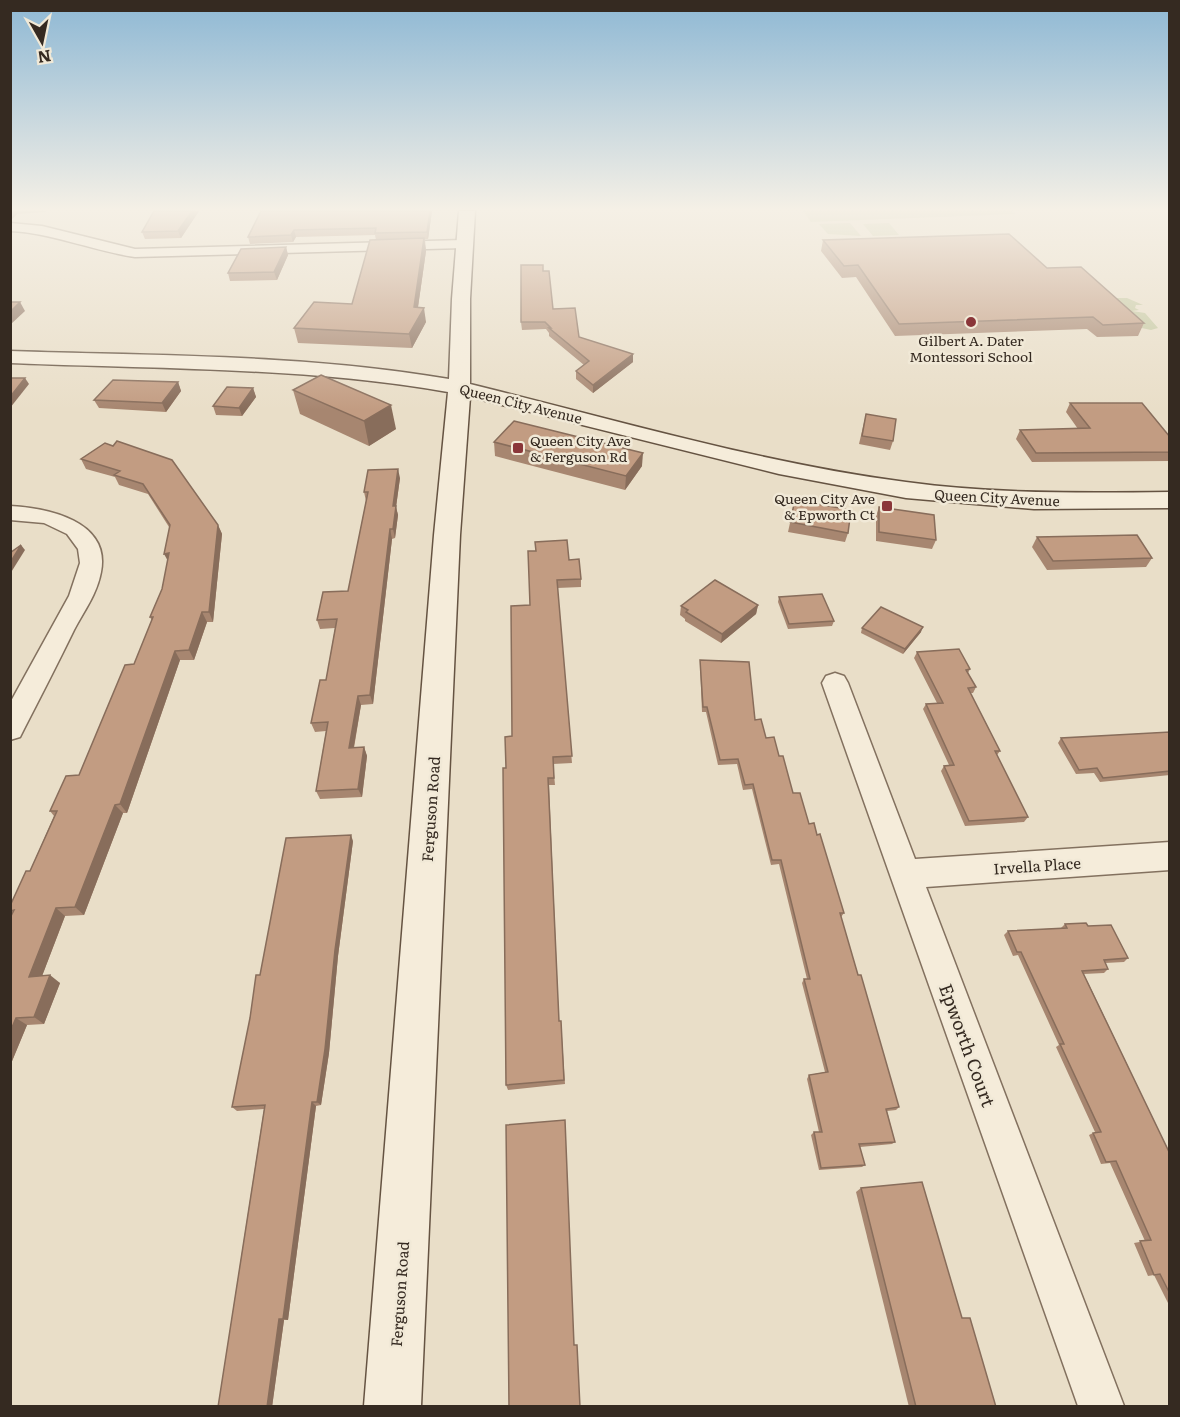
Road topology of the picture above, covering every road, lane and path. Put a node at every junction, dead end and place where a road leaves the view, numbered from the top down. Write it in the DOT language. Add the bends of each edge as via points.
graph roads {
  1 [pos="462,277"];
  2 [pos="10,357"];
  3 [pos="460,388"];
  4 [pos="1170,500"];
  5 [pos="10,513"];
  6 [pos="835,683"];
  7 [pos="10,729"];
  8 [pos="1170,856"];
  9 [pos="905,874"];
  10 [pos="392,1407"];
  11 [pos="1101,1407"];
  1 -- 3 [label="street, Ferguson Road"];
  2 -- 3 [label="street, Queen City Avenue" via="290,367 404,378"];
  3 -- 4 [label="street, Queen City Avenue" via="779,467 906,490 1034,501"];
  3 -- 10 [label="street, Ferguson Road" via="447,535"];
  5 -- 7 [label="street" via="42,516 76,530 88,546 91,565 82,591"];
  6 -- 9 [label="street, Epworth Court"];
  8 -- 9 [label="street, Irvella Place"];
  9 -- 11 [label="street, Epworth Court"];
}
